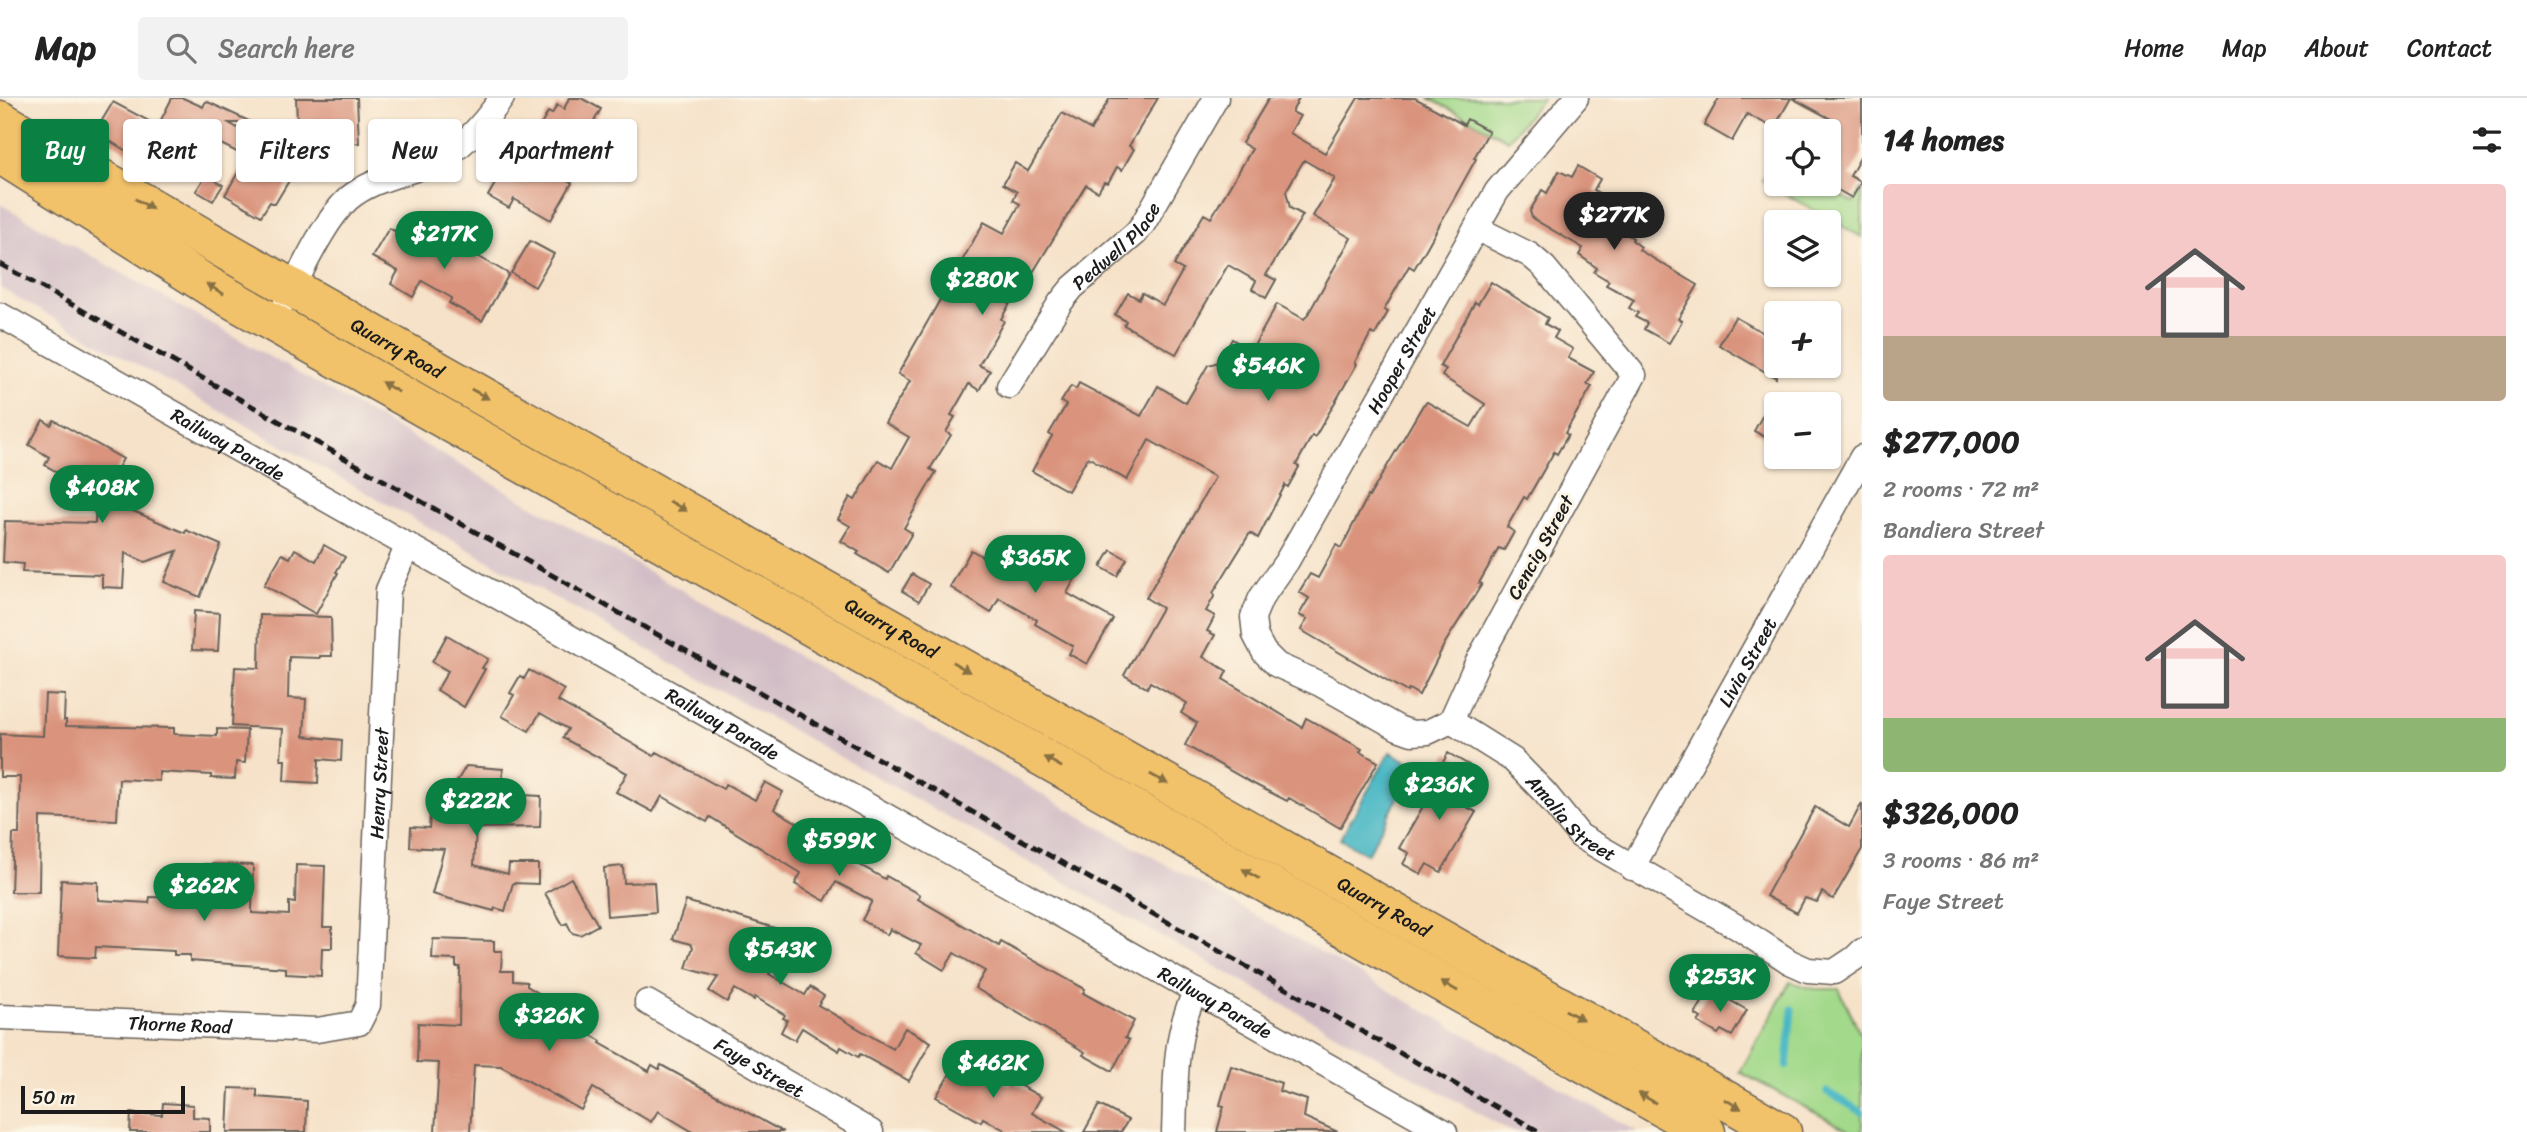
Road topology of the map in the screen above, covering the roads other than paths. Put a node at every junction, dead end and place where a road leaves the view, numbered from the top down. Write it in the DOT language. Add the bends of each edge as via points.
graph roads {
  1 [pos="502,98"];
  2 [pos="1216,98"];
  3 [pos="1577,98"];
  4 [pos="0,120"];
  5 [pos="0,154"];
  6 [pos="1476,228"];
  7 [pos="293,288"];
  8 [pos="0,314"];
  9 [pos="274,322"];
  10 [pos="1009,386"];
  11 [pos="1862,457"];
  12 [pos="408,545"];
  13 [pos="1451,721"];
  14 [pos="1632,868"];
  15 [pos="1862,951"];
  16 [pos="1196,991"];
  17 [pos="647,1002"];
  18 [pos="0,1017"];
  19 [pos="359,1023"];
  20 [pos="1631,1046"];
  21 [pos="1613,1079"];
  22 [pos="871,1132"];
  23 [pos="1174,1132"];
  24 [pos="1445,1132"];
  25 [pos="1706,1132"];
  26 [pos="1782,1132"];
  1 -- 7 [label="street" via="460,146 429,164 373,183 348,199"];
  2 -- 10 [label="street, Pedwell Place" via="1143,224 1072,288"];
  3 -- 6 [label="street, Hooper Street" via="1497,191"];
  4 -- 7 [label="main road, Quarry Road, one-way"];
  9 -- 5 [label="main road, Quarry Road, one-way" via="171,263"];
  6 -- 13 [label="street, Cencig Street" via="1544,267 1634,376 1477,663"];
  6 -- 13 [label="street, Hooper Street" via="1253,617 1255,635 1277,665 1412,733 1428,732"];
  7 -- 9 [label="street"];
  7 -- 20 [label="main road, Quarry Road, one-way"];
  8 -- 12 [label="street, Railway Parade"];
  21 -- 9 [label="main road, Quarry Road, one-way"];
  11 -- 14 [label="street, Livia Street"];
  12 -- 16 [label="street, Railway Parade"];
  12 -- 19 [label="street, Henry Street" via="388,590 368,1006"];
  13 -- 14 [label="street, Amalia Street" via="1513,760 1580,836"];
  14 -- 15 [label="street, Amalia Street" via="1808,970 1834,972"];
  16 -- 23 [label="street" via="1182,1023"];
  16 -- 24 [label="street, Railway Parade"];
  17 -- 22 [label="street, Faye Street"];
  18 -- 19 [label="street, Thorne Road" via="317,1030"];
  20 -- 21 [label="main road"];
  20 -- 26 [label="main road, Quarry Road, one-way"];
  25 -- 21 [label="main road, Quarry Road, one-way"];
}
